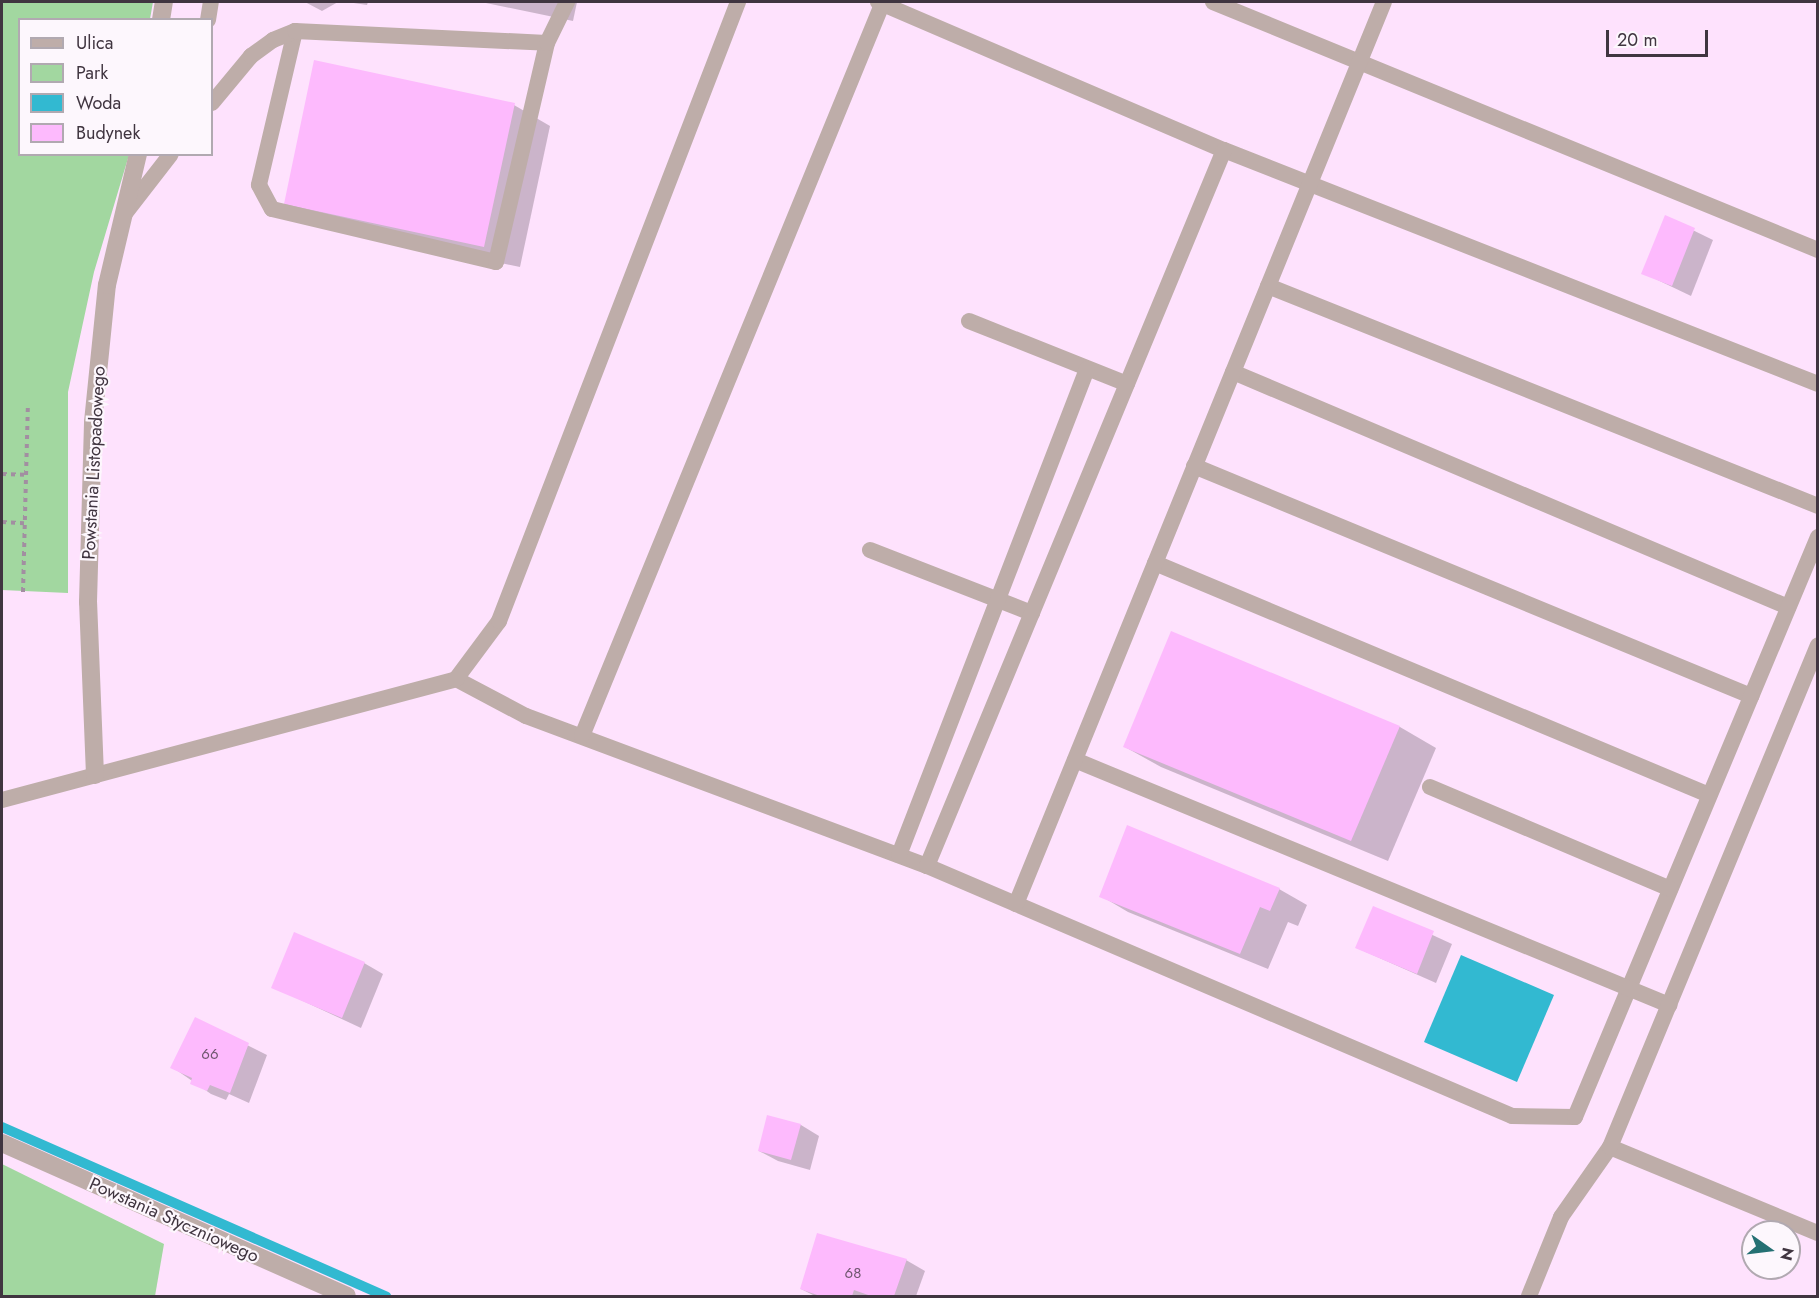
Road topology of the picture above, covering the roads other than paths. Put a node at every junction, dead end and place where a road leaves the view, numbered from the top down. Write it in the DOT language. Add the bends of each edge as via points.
graph roads {
  1 [pos="164,2"];
  2 [pos="211,2"];
  3 [pos="567,2"];
  4 [pos="738,2"];
  5 [pos="881,2"];
  6 [pos="1213,2"];
  7 [pos="1384,2"];
  8 [pos="161,18"];
  9 [pos="208,18"];
  10 [pos="295,31"];
  11 [pos="547,43"];
  12 [pos="1360,61"];
  13 [pos="213,102"];
  14 [pos="1224,150"];
  15 [pos="138,156"];
  16 [pos="169,156"];
  17 [pos="1309,185"];
  18 [pos="126,212"];
  19 [pos="1818,250"];
  20 [pos="1268,286"];
  21 [pos="969,321"];
  22 [pos="1087,369"];
  23 [pos="1233,372"];
  24 [pos="1127,384"];
  25 [pos="1818,384"];
  26 [pos="1194,466"];
  27 [pos="1818,506"];
  28 [pos="1818,537"];
  29 [pos="870,550"];
  30 [pos="1155,563"];
  31 [pos="996,599"];
  32 [pos="1788,607"];
  33 [pos="1032,613"];
  34 [pos="1818,645"];
  35 [pos="456,679"];
  36 [pos="1751,696"];
  37 [pos="582,736"];
  38 [pos="1075,760"];
  39 [pos="95,776"];
  40 [pos="1430,787"];
  41 [pos="1709,795"];
  42 [pos="2,800"];
  43 [pos="899,855"];
  44 [pos="927,866"];
  45 [pos="1670,888"];
  46 [pos="1016,904"];
  47 [pos="1629,988"];
  48 [pos="1669,1005"];
  49 [pos="2,1143"];
  50 [pos="1610,1147"];
  51 [pos="1818,1233"];
  52 [pos="347,1296"];
  53 [pos="1528,1296"];
  1 -- 8 [label="street"];
  2 -- 9 [label="lane"];
  3 -- 11 [label="lane"];
  4 -- 35 [label="lane" via="499,621"];
  5 -- 14 [label="lane"];
  5 -- 37 [label="lane"];
  6 -- 12 [label="lane"];
  7 -- 12 [label="lane"];
  10 -- 11 [label="lane"];
  10 -- 11 [label="lane" via="259,185 272,209 496,262"];
  10 -- 13 [label="lane" via="273,40 251,56"];
  12 -- 17 [label="lane"];
  12 -- 19 [label="lane"];
  14 -- 17 [label="lane"];
  14 -- 24 [label="lane"];
  15 -- 18 [label="street, Powstania Listopadowego"];
  16 -- 18 [label="lane"];
  17 -- 20 [label="lane"];
  17 -- 25 [label="lane"];
  18 -- 39 [label="street, Powstania Listopadowego" via="107,285 93,422 88,602"];
  20 -- 23 [label="lane"];
  20 -- 27 [label="lane"];
  21 -- 22 [label="lane"];
  22 -- 24 [label="lane"];
  22 -- 31 [label="lane"];
  23 -- 26 [label="lane"];
  23 -- 32 [label="lane"];
  24 -- 33 [label="lane"];
  26 -- 30 [label="lane"];
  26 -- 36 [label="lane"];
  28 -- 32 [label="lane"];
  29 -- 31 [label="lane"];
  30 -- 38 [label="lane"];
  30 -- 41 [label="lane"];
  31 -- 33 [label="lane"];
  31 -- 43 [label="lane"];
  32 -- 36 [label="lane"];
  33 -- 44 [label="lane"];
  34 -- 48 [label="lane"];
  35 -- 37 [label="lane" via="526,716"];
  35 -- 39 [label="lane"];
  36 -- 41 [label="lane"];
  37 -- 43 [label="lane"];
  38 -- 46 [label="lane"];
  38 -- 47 [label="lane"];
  39 -- 42 [label="lane"];
  40 -- 45 [label="lane"];
  41 -- 45 [label="lane"];
  43 -- 44 [label="lane"];
  44 -- 46 [label="lane"];
  45 -- 47 [label="lane"];
  46 -- 47 [label="lane" via="1512,1116 1575,1117"];
  47 -- 48 [label="lane"];
  48 -- 50 [label="lane"];
  49 -- 52 [label="street, Powstania Styczniowego"];
  50 -- 51 [label="lane"];
  50 -- 53 [label="lane" via="1561,1217"];
}
